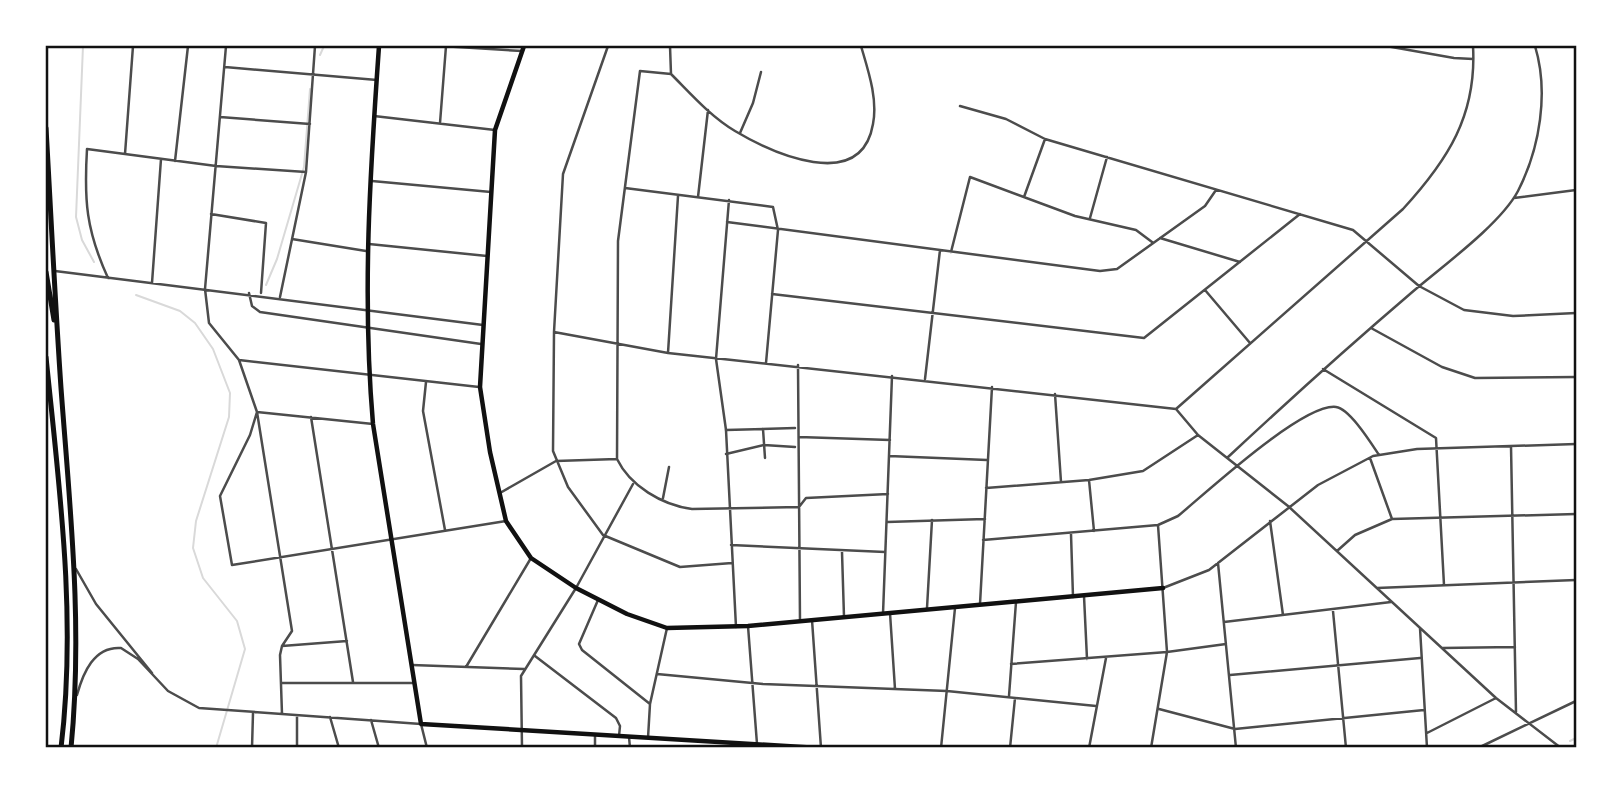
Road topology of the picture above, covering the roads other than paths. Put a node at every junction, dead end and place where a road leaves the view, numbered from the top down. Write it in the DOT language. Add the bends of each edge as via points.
graph roads {
  1 [pos="133,46"];
  2 [pos="188,46"];
  3 [pos="226,46"];
  4 [pos="315,46"];
  5 [pos="379,46"];
  6 [pos="444,46"];
  7 [pos="608,46"];
  8 [pos="670,46"];
  9 [pos="861,46"];
  10 [pos="1387,46"];
  11 [pos="1473,46"];
  12 [pos="1535,46"];
  13 [pos="483,47"];
  14 [pos="523,48"];
  15 [pos="1474,59"];
  16 [pos="225,67"];
  17 [pos="761,72"];
  18 [pos="671,74"];
  19 [pos="314,75"];
  20 [pos="377,80"];
  21 [pos="960,106"];
  22 [pos="708,110"];
  23 [pos="374,116"];
  24 [pos="220,117"];
  25 [pos="310,124"];
  26 [pos="440,124"];
  27 [pos="46,128"];
  28 [pos="495,130"];
  29 [pos="740,133"];
  30 [pos="1045,139"];
  31 [pos="125,154"];
  32 [pos="1107,157"];
  33 [pos="161,159"];
  34 [pos="175,161"];
  35 [pos="216,166"];
  36 [pos="306,172"];
  37 [pos="370,181"];
  38 [pos="625,188"];
  39 [pos="1216,190"];
  40 [pos="1577,190"];
  41 [pos="491,192"];
  42 [pos="678,196"];
  43 [pos="1024,197"];
  44 [pos="698,198"];
  45 [pos="1512,198"];
  46 [pos="729,200"];
  47 [pos="211,214"];
  48 [pos="1300,214"];
  49 [pos="1090,220"];
  50 [pos="727,222"];
  51 [pos="778,230"];
  52 [pos="1160,238"];
  53 [pos="292,239"];
  54 [pos="1368,240"];
  55 [pos="1153,243"];
  56 [pos="367,244"];
  57 [pos="940,250"];
  58 [pos="366,251"];
  59 [pos="951,252"];
  60 [pos="487,256"];
  61 [pos="1240,262"];
  62 [pos="49,271"];
  63 [pos="108,279"];
  64 [pos="152,283"];
  65 [pos="1419,286"];
  66 [pos="205,289"];
  67 [pos="1205,290"];
  68 [pos="248,293"];
  69 [pos="772,293"];
  70 [pos="261,295"];
  71 [pos="280,297"];
  72 [pos="365,309"];
  73 [pos="933,313"];
  74 [pos="1577,313"];
  75 [pos="483,325"];
  76 [pos="366,327"];
  77 [pos="1371,328"];
  78 [pos="554,332"];
  79 [pos="1250,343"];
  80 [pos="481,344"];
  81 [pos="619,345"];
  82 [pos="668,353"];
  83 [pos="46,357"];
  84 [pos="716,359"];
  85 [pos="239,360"];
  86 [pos="766,363"];
  87 [pos="798,365"];
  88 [pos="1323,369"];
  89 [pos="369,374"];
  90 [pos="892,376"];
  91 [pos="1577,377"];
  92 [pos="925,379"];
  93 [pos="426,382"];
  94 [pos="480,387"];
  95 [pos="992,387"];
  96 [pos="1055,394"];
  97 [pos="1176,409"];
  98 [pos="257,412"];
  99 [pos="311,417"];
  100 [pos="373,424"];
  101 [pos="795,428"];
  102 [pos="763,429"];
  103 [pos="726,430"];
  104 [pos="1198,435"];
  105 [pos="798,437"];
  106 [pos="890,440"];
  107 [pos="1577,444"];
  108 [pos="764,445"];
  109 [pos="1511,446"];
  110 [pos="795,447"];
  111 [pos="1439,448"];
  112 [pos="726,454"];
  113 [pos="1379,455"];
  114 [pos="889,456"];
  115 [pos="765,458"];
  116 [pos="1227,458"];
  117 [pos="1370,458"];
  118 [pos="617,459"];
  119 [pos="988,460"];
  120 [pos="556,461"];
  121 [pos="669,467"];
  122 [pos="1238,467"];
  123 [pos="1089,480"];
  124 [pos="1061,482"];
  125 [pos="633,484"];
  126 [pos="986,488"];
  127 [pos="499,493"];
  128 [pos="888,495"];
  129 [pos="663,499"];
  130 [pos="1288,506"];
  131 [pos="799,507"];
  132 [pos="729,509"];
  133 [pos="1577,514"];
  134 [pos="1512,516"];
  135 [pos="1441,518"];
  136 [pos="985,519"];
  137 [pos="1392,519"];
  138 [pos="932,520"];
  139 [pos="506,521"];
  140 [pos="1270,521"];
  141 [pos="887,522"];
  142 [pos="1158,525"];
  143 [pos="445,530"];
  144 [pos="1094,531"];
  145 [pos="1071,533"];
  146 [pos="603,536"];
  147 [pos="390,538"];
  148 [pos="983,540"];
  149 [pos="731,545"];
  150 [pos="333,548"];
  151 [pos="799,549"];
  152 [pos="1337,551"];
  153 [pos="842,552"];
  154 [pos="886,552"];
  155 [pos="281,556"];
  156 [pos="531,558"];
  157 [pos="732,563"];
  158 [pos="1218,563"];
  159 [pos="76,569"];
  160 [pos="1577,580"];
  161 [pos="1513,583"];
  162 [pos="1444,585"];
  163 [pos="576,588"];
  164 [pos="1163,588"];
  165 [pos="1377,588"];
  166 [pos="1083,596"];
  167 [pos="1073,597"];
  168 [pos="598,600"];
  169 [pos="1016,602"];
  170 [pos="1392,602"];
  171 [pos="980,605"];
  172 [pos="955,607"];
  173 [pos="928,610"];
  174 [pos="1333,611"];
  175 [pos="890,613"];
  176 [pos="883,614"];
  177 [pos="1283,616"];
  178 [pos="844,617"];
  179 [pos="812,620"];
  180 [pos="800,622"];
  181 [pos="1224,622"];
  182 [pos="747,626"];
  183 [pos="736,627"];
  184 [pos="667,628"];
  185 [pos="1420,628"];
  186 [pos="347,640"];
  187 [pos="1226,644"];
  188 [pos="282,646"];
  189 [pos="1515,647"];
  190 [pos="1442,648"];
  191 [pos="1167,652"];
  192 [pos="535,656"];
  193 [pos="1106,658"];
  194 [pos="1420,658"];
  195 [pos="1087,659"];
  196 [pos="1011,664"];
  197 [pos="412,665"];
  198 [pos="1338,665"];
  199 [pos="466,667"];
  200 [pos="526,669"];
  201 [pos="657,674"];
  202 [pos="1230,675"];
  203 [pos="154,676"];
  204 [pos="353,682"];
  205 [pos="752,682"];
  206 [pos="282,683"];
  207 [pos="414,683"];
  208 [pos="816,685"];
  209 [pos="895,689"];
  210 [pos="947,691"];
  211 [pos="1009,697"];
  212 [pos="1015,698"];
  213 [pos="1496,698"];
  214 [pos="1577,701"];
  215 [pos="75,702"];
  216 [pos="650,704"];
  217 [pos="1096,706"];
  218 [pos="1159,709"];
  219 [pos="1424,710"];
  220 [pos="253,713"];
  221 [pos="1516,713"];
  222 [pos="282,714"];
  223 [pos="297,716"];
  224 [pos="330,717"];
  225 [pos="1343,719"];
  226 [pos="371,720"];
  227 [pos="1527,722"];
  228 [pos="421,724"];
  229 [pos="1235,729"];
  230 [pos="522,730"];
  231 [pos="1426,733"];
  232 [pos="595,735"];
  233 [pos="619,736"];
  234 [pos="629,737"];
  235 [pos="648,738"];
  236 [pos="662,739"];
  237 [pos="757,744"];
  238 [pos="61,747"];
  239 [pos="71,747"];
  240 [pos="252,747"];
  241 [pos="297,747"];
  242 [pos="339,747"];
  243 [pos="379,747"];
  244 [pos="427,747"];
  245 [pos="522,747"];
  246 [pos="595,747"];
  247 [pos="630,747"];
  248 [pos="662,747"];
  249 [pos="820,747"];
  250 [pos="941,747"];
  251 [pos="1010,747"];
  252 [pos="1089,747"];
  253 [pos="1151,747"];
  254 [pos="1236,747"];
  255 [pos="1346,747"];
  256 [pos="1427,747"];
  257 [pos="1478,747"];
  258 [pos="1560,747"];
  1 -- 31 [label="street"];
  2 -- 34 [label="street"];
  3 -- 16 [label="street"];
  4 -- 19 [label="street"];
  5 -- 20 [label="main road"];
  6 -- 13 [label="street"];
  6 -- 26 [label="street"];
  7 -- 78 [label="street" via="562,174"];
  8 -- 18 [label="street"];
  9 -- 29 [label="street" via="874,123 859,152 843,163 797,160"];
  10 -- 15 [label="street"];
  11 -- 15 [label="street"];
  12 -- 45 [label="street" via="1543,83 1540,119 1530,161"];
  13 -- 14 [label="street"];
  14 -- 28 [label="main road"];
  15 -- 54 [label="street" via="1457,139 1437,172"];
  16 -- 19 [label="street"];
  16 -- 24 [label="street"];
  17 -- 29 [label="street"];
  18 -- 22 [label="street"];
  18 -- 38 [label="street" via="640,71"];
  19 -- 20 [label="street"];
  19 -- 25 [label="street"];
  20 -- 23 [label="main road"];
  21 -- 30 [label="street" via="1006,119"];
  22 -- 29 [label="street"];
  22 -- 44 [label="street"];
  23 -- 26 [label="street"];
  23 -- 37 [label="main road"];
  24 -- 25 [label="street"];
  24 -- 35 [label="street"];
  25 -- 36 [label="street"];
  26 -- 28 [label="street"];
  27 -- 62 [label="highway"];
  28 -- 41 [label="main road"];
  30 -- 32 [label="street"];
  30 -- 43 [label="street"];
  31 -- 33 [label="street"];
  31 -- 63 [label="street" via="87,149 87,222"];
  32 -- 39 [label="street"];
  32 -- 49 [label="street"];
  33 -- 34 [label="street"];
  33 -- 64 [label="street"];
  34 -- 35 [label="street"];
  35 -- 36 [label="street"];
  35 -- 47 [label="street"];
  36 -- 53 [label="street"];
  37 -- 41 [label="street"];
  37 -- 56 [label="main road"];
  38 -- 42 [label="street"];
  38 -- 81 [label="street" via="618,242"];
  39 -- 48 [label="street"];
  39 -- 52 [label="street" via="1205,206"];
  40 -- 45 [label="street"];
  41 -- 60 [label="main road"];
  42 -- 44 [label="street"];
  42 -- 82 [label="street"];
  43 -- 49 [label="street"];
  43 -- 59 [label="street" via="970,177"];
  44 -- 46 [label="street"];
  45 -- 65 [label="street"];
  46 -- 50 [label="street"];
  46 -- 51 [label="street" via="773,207"];
  47 -- 66 [label="street"];
  47 -- 70 [label="street" via="266,223"];
  48 -- 54 [label="street" via="1353,230"];
  48 -- 61 [label="street"];
  49 -- 55 [label="street" via="1136,230"];
  50 -- 51 [label="street"];
  50 -- 84 [label="street"];
  51 -- 57 [label="street"];
  51 -- 69 [label="street"];
  52 -- 55 [label="street"];
  52 -- 61 [label="street"];
  53 -- 58 [label="street"];
  53 -- 71 [label="street"];
  54 -- 65 [label="street"];
  54 -- 79 [label="street"];
  55 -- 59 [label="street" via="1117,269 1100,271"];
  56 -- 58 [label="main road"];
  56 -- 60 [label="street"];
  57 -- 59 [label="street"];
  57 -- 73 [label="street"];
  58 -- 72 [label="main road"];
  60 -- 75 [label="main road"];
  61 -- 67 [label="street"];
  62 -- 63 [label="street"];
  62 -- 159 [label="highway"];
  63 -- 64 [label="street"];
  64 -- 66 [label="street"];
  65 -- 74 [label="street" via="1464,310 1486,315"];
  65 -- 77 [label="street"];
  66 -- 68 [label="street"];
  66 -- 85 [label="street" via="209,323"];
  67 -- 73 [label="street" via="1144,338"];
  67 -- 79 [label="street"];
  68 -- 70 [label="street"];
  68 -- 76 [label="street" via="252,306 260,312"];
  69 -- 73 [label="street"];
  69 -- 86 [label="street"];
  70 -- 71 [label="street"];
  71 -- 72 [label="street"];
  72 -- 75 [label="street"];
  72 -- 76 [label="main road"];
  73 -- 92 [label="street"];
  75 -- 80 [label="main road"];
  76 -- 80 [label="street"];
  76 -- 89 [label="main road"];
  77 -- 88 [label="street"];
  77 -- 91 [label="street" via="1442,367 1475,378"];
  78 -- 81 [label="street"];
  78 -- 120 [label="street"];
  79 -- 97 [label="street"];
  80 -- 94 [label="main road"];
  81 -- 82 [label="street"];
  81 -- 118 [label="street"];
  82 -- 84 [label="street"];
  83 -- 238 [label="highway" via="67,593"];
  84 -- 86 [label="street"];
  84 -- 103 [label="street"];
  85 -- 89 [label="street"];
  85 -- 98 [label="street"];
  86 -- 87 [label="street"];
  87 -- 90 [label="street"];
  87 -- 105 [label="street"];
  88 -- 111 [label="street" via="1436,438"];
  88 -- 116 [label="street"];
  89 -- 93 [label="street"];
  89 -- 100 [label="main road"];
  90 -- 92 [label="street"];
  90 -- 106 [label="street"];
  92 -- 95 [label="street"];
  93 -- 94 [label="street"];
  93 -- 143 [label="street" via="424,411"];
  94 -- 127 [label="main road"];
  95 -- 96 [label="street"];
  95 -- 119 [label="street"];
  96 -- 97 [label="street"];
  96 -- 124 [label="street"];
  97 -- 104 [label="street"];
  98 -- 99 [label="street"];
  98 -- 155 [label="street"];
  98 -- 155 [label="street" via="219,496 232,565"];
  99 -- 100 [label="street"];
  99 -- 150 [label="street"];
  100 -- 147 [label="main road"];
  101 -- 102 [label="street"];
  102 -- 103 [label="street"];
  102 -- 108 [label="street"];
  103 -- 112 [label="street"];
  104 -- 116 [label="street"];
  104 -- 123 [label="street" via="1143,471"];
  105 -- 106 [label="street"];
  105 -- 131 [label="street"];
  106 -- 114 [label="street"];
  107 -- 109 [label="street"];
  108 -- 110 [label="street"];
  108 -- 112 [label="street"];
  108 -- 115 [label="street"];
  109 -- 111 [label="street"];
  109 -- 134 [label="street"];
  111 -- 113 [label="street"];
  111 -- 135 [label="street"];
  112 -- 132 [label="street"];
  113 -- 117 [label="street"];
  113 -- 122 [label="street" via="1345,412 1332,407 1288,426"];
  114 -- 119 [label="street"];
  114 -- 128 [label="street"];
  116 -- 122 [label="street"];
  117 -- 130 [label="street"];
  117 -- 137 [label="street"];
  118 -- 120 [label="street"];
  118 -- 125 [label="street"];
  119 -- 126 [label="street"];
  120 -- 127 [label="street"];
  120 -- 146 [label="street" via="568,487"];
  121 -- 129 [label="street"];
  122 -- 130 [label="street"];
  122 -- 142 [label="street" via="1178,516"];
  123 -- 124 [label="street"];
  123 -- 144 [label="street"];
  124 -- 126 [label="street"];
  125 -- 129 [label="street"];
  125 -- 146 [label="street"];
  126 -- 136 [label="street"];
  127 -- 139 [label="main road"];
  128 -- 131 [label="street" via="806,498"];
  128 -- 141 [label="street"];
  129 -- 132 [label="street" via="682,508"];
  130 -- 140 [label="street"];
  130 -- 152 [label="street"];
  131 -- 132 [label="street"];
  131 -- 151 [label="street"];
  132 -- 149 [label="street"];
  133 -- 134 [label="street"];
  134 -- 135 [label="street"];
  134 -- 161 [label="street"];
  135 -- 137 [label="street"];
  135 -- 162 [label="street"];
  136 -- 138 [label="street"];
  136 -- 148 [label="street"];
  137 -- 152 [label="street" via="1355,535"];
  138 -- 141 [label="street"];
  138 -- 173 [label="street"];
  139 -- 143 [label="street"];
  139 -- 156 [label="main road"];
  140 -- 158 [label="street"];
  140 -- 177 [label="street"];
  141 -- 154 [label="street"];
  142 -- 144 [label="street"];
  142 -- 164 [label="street"];
  143 -- 147 [label="street"];
  144 -- 145 [label="street"];
  145 -- 148 [label="street"];
  145 -- 167 [label="street"];
  146 -- 157 [label="street" via="680,567"];
  146 -- 163 [label="street"];
  147 -- 150 [label="street"];
  147 -- 197 [label="main road"];
  148 -- 171 [label="street"];
  149 -- 151 [label="street"];
  149 -- 157 [label="street"];
  150 -- 155 [label="street"];
  150 -- 186 [label="street"];
  151 -- 153 [label="street"];
  151 -- 180 [label="street"];
  152 -- 165 [label="street"];
  153 -- 154 [label="street"];
  153 -- 178 [label="street"];
  154 -- 176 [label="street"];
  155 -- 188 [label="street" via="292,631"];
  156 -- 163 [label="main road"];
  156 -- 199 [label="street"];
  157 -- 183 [label="street"];
  158 -- 164 [label="street"];
  158 -- 181 [label="street"];
  159 -- 203 [label="street" via="96,604"];
  159 -- 215 [label="highway"];
  160 -- 161 [label="street"];
  161 -- 162 [label="street"];
  161 -- 189 [label="street"];
  162 -- 165 [label="street"];
  163 -- 168 [label="main road"];
  163 -- 192 [label="street"];
  164 -- 166 [label="main road"];
  164 -- 191 [label="street"];
  165 -- 170 [label="street"];
  166 -- 167 [label="main road"];
  166 -- 195 [label="street"];
  167 -- 169 [label="main road"];
  168 -- 184 [label="main road"];
  168 -- 216 [label="street" via="579,644"];
  169 -- 171 [label="main road"];
  169 -- 196 [label="street"];
  170 -- 174 [label="street"];
  170 -- 185 [label="street"];
  171 -- 172 [label="main road"];
  172 -- 173 [label="main road"];
  172 -- 210 [label="street"];
  173 -- 175 [label="main road"];
  174 -- 177 [label="street"];
  174 -- 198 [label="street"];
  175 -- 176 [label="main road"];
  175 -- 209 [label="street"];
  176 -- 178 [label="main road"];
  177 -- 181 [label="street"];
  178 -- 179 [label="main road"];
  179 -- 180 [label="main road"];
  179 -- 208 [label="street"];
  180 -- 182 [label="main road"];
  181 -- 187 [label="street"];
  182 -- 183 [label="main road"];
  182 -- 205 [label="street"];
  183 -- 184 [label="main road"];
  184 -- 201 [label="street"];
  185 -- 190 [label="street"];
  185 -- 194 [label="street"];
  186 -- 188 [label="street"];
  186 -- 204 [label="street"];
  187 -- 191 [label="street"];
  187 -- 202 [label="street"];
  188 -- 206 [label="street"];
  189 -- 190 [label="street"];
  189 -- 221 [label="street"];
  190 -- 213 [label="street"];
  191 -- 193 [label="street"];
  191 -- 218 [label="street"];
  192 -- 200 [label="street"];
  192 -- 233 [label="street" via="616,718"];
  193 -- 195 [label="street"];
  193 -- 217 [label="street"];
  194 -- 198 [label="street"];
  194 -- 219 [label="street"];
  195 -- 196 [label="street"];
  196 -- 211 [label="street"];
  197 -- 199 [label="street"];
  197 -- 207 [label="main road"];
  198 -- 202 [label="street"];
  198 -- 225 [label="street"];
  199 -- 200 [label="street"];
  200 -- 230 [label="street" via="521,676"];
  201 -- 205 [label="street"];
  201 -- 216 [label="street"];
  202 -- 229 [label="street"];
  203 -- 215 [label="street" via="127,650 106,649 89,665"];
  203 -- 220 [label="street" via="179,698 212,711"];
  204 -- 206 [label="street"];
  204 -- 207 [label="street"];
  205 -- 208 [label="street"];
  205 -- 237 [label="street"];
  206 -- 222 [label="street"];
  207 -- 228 [label="main road"];
  208 -- 209 [label="street"];
  208 -- 249 [label="street"];
  209 -- 210 [label="street"];
  210 -- 211 [label="street"];
  210 -- 250 [label="street"];
  211 -- 212 [label="street"];
  212 -- 217 [label="street"];
  212 -- 251 [label="street"];
  213 -- 221 [label="street"];
  213 -- 231 [label="street"];
  214 -- 227 [label="street"];
  215 -- 239 [label="highway"];
  216 -- 235 [label="street"];
  217 -- 252 [label="street"];
  218 -- 229 [label="street"];
  218 -- 253 [label="street"];
  219 -- 225 [label="street"];
  219 -- 231 [label="street"];
  220 -- 222 [label="street"];
  220 -- 240 [label="street"];
  221 -- 227 [label="street"];
  222 -- 223 [label="street"];
  223 -- 224 [label="street"];
  223 -- 241 [label="street"];
  224 -- 226 [label="street"];
  224 -- 242 [label="street"];
  225 -- 229 [label="street"];
  225 -- 255 [label="street"];
  226 -- 228 [label="street"];
  226 -- 243 [label="street"];
  227 -- 257 [label="street"];
  227 -- 258 [label="street"];
  228 -- 230 [label="main road"];
  228 -- 244 [label="street"];
  229 -- 254 [label="street"];
  230 -- 232 [label="main road"];
  230 -- 245 [label="street"];
  231 -- 256 [label="street"];
  232 -- 233 [label="main road"];
  232 -- 246 [label="street"];
  233 -- 234 [label="main road"];
  234 -- 235 [label="main road"];
  234 -- 247 [label="street"];
  235 -- 236 [label="main road"];
  236 -- 237 [label="main road"];
  236 -- 248 [label="street"];
  237 -- 249 [label="main road"];
}
